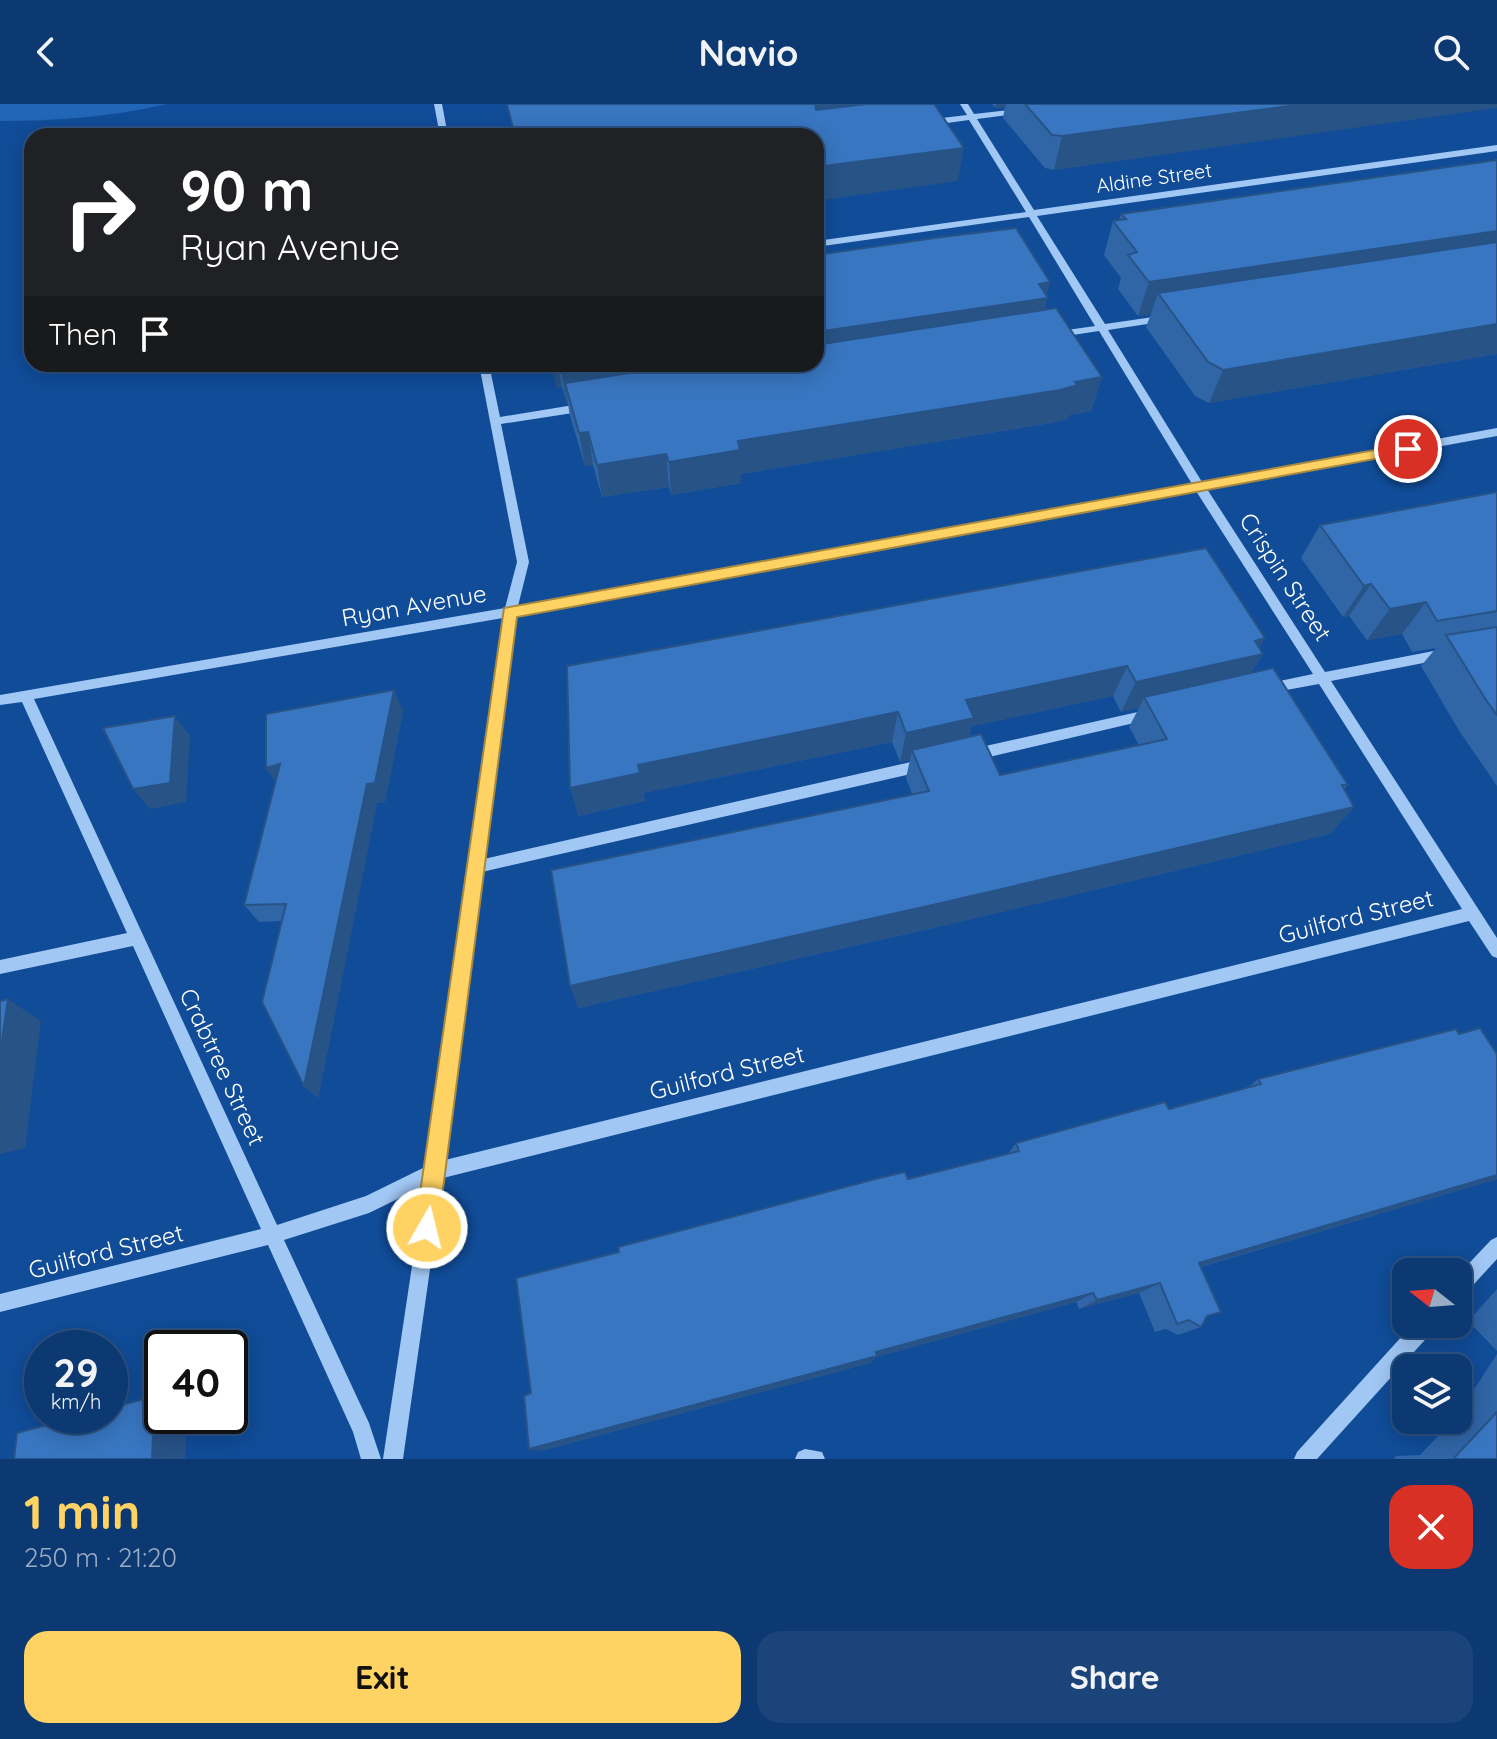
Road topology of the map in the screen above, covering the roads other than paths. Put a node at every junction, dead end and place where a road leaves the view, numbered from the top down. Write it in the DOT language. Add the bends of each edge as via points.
graph roads {
  1 [pos="438,104"];
  2 [pos="964,104"];
  3 [pos="1040,107"];
  4 [pos="972,116"];
  5 [pos="909,125"];
  6 [pos="442,128"];
  7 [pos="1497,148"];
  8 [pos="1033,214"];
  9 [pos="824,243"];
  10 [pos="1182,315"];
  11 [pos="1103,328"];
  12 [pos="1041,337"];
  13 [pos="486,372"];
  14 [pos="604,405"];
  15 [pos="495,421"];
  16 [pos="1497,432"];
  17 [pos="1199,486"];
  18 [pos="510,612"];
  19 [pos="1454,653"];
  20 [pos="1323,675"];
  21 [pos="1246,693"];
  22 [pos="26,696"];
  23 [pos="0,700"];
  24 [pos="1169,710"];
  25 [pos="954,759"];
  26 [pos="938,762"];
  27 [pos="476,867"];
  28 [pos="1473,913"];
  29 [pos="137,938"];
  30 [pos="1497,951"];
  31 [pos="0,967"];
  32 [pos="435,1171"];
  33 [pos="273,1235"];
  34 [pos="1497,1246"];
  35 [pos="1472,1274"];
  36 [pos="0,1303"];
  37 [pos="1413,1338"];
  38 [pos="371,1459"];
  39 [pos="393,1459"];
  40 [pos="805,1459"];
  41 [pos="815,1459"];
  42 [pos="1304,1459"];
  1 -- 6 [label="street"];
  2 -- 4 [label="street, Crispin Street"];
  3 -- 4 [label="street"];
  4 -- 5 [label="street"];
  4 -- 8 [label="street, Crispin Street"];
  7 -- 8 [label="street, Aldine Street"];
  8 -- 9 [label="street, Aldine Street"];
  8 -- 11 [label="street, Crispin Street"];
  10 -- 11 [label="street"];
  11 -- 12 [label="street"];
  11 -- 17 [label="street, Crispin Street"];
  13 -- 15 [label="street"];
  14 -- 15 [label="street"];
  15 -- 18 [label="street" via="523,562"];
  16 -- 17 [label="street, Ryan Avenue"];
  17 -- 18 [label="street, Ryan Avenue"];
  17 -- 20 [label="street, Crispin Street"];
  18 -- 22 [label="street, Ryan Avenue"];
  18 -- 27 [label="street"];
  19 -- 20 [label="street"];
  20 -- 21 [label="street"];
  20 -- 28 [label="street, Crispin Street"];
  22 -- 23 [label="street, Ryan Avenue"];
  22 -- 29 [label="street, Crabtree Street"];
  24 -- 25 [label="street"];
  26 -- 27 [label="street"];
  27 -- 32 [label="street"];
  28 -- 30 [label="street, Crispin Street"];
  28 -- 32 [label="street, Guilford Street"];
  29 -- 31 [label="street"];
  29 -- 33 [label="street, Crabtree Street"];
  32 -- 33 [label="street, Guilford Street" via="369,1204"];
  32 -- 39 [label="street"];
  33 -- 36 [label="street, Guilford Street"];
  33 -- 38 [label="street, Crabtree Street"];
  34 -- 35 [label="street"];
  37 -- 42 [label="street"];
  40 -- 41 [label="street"];
}
